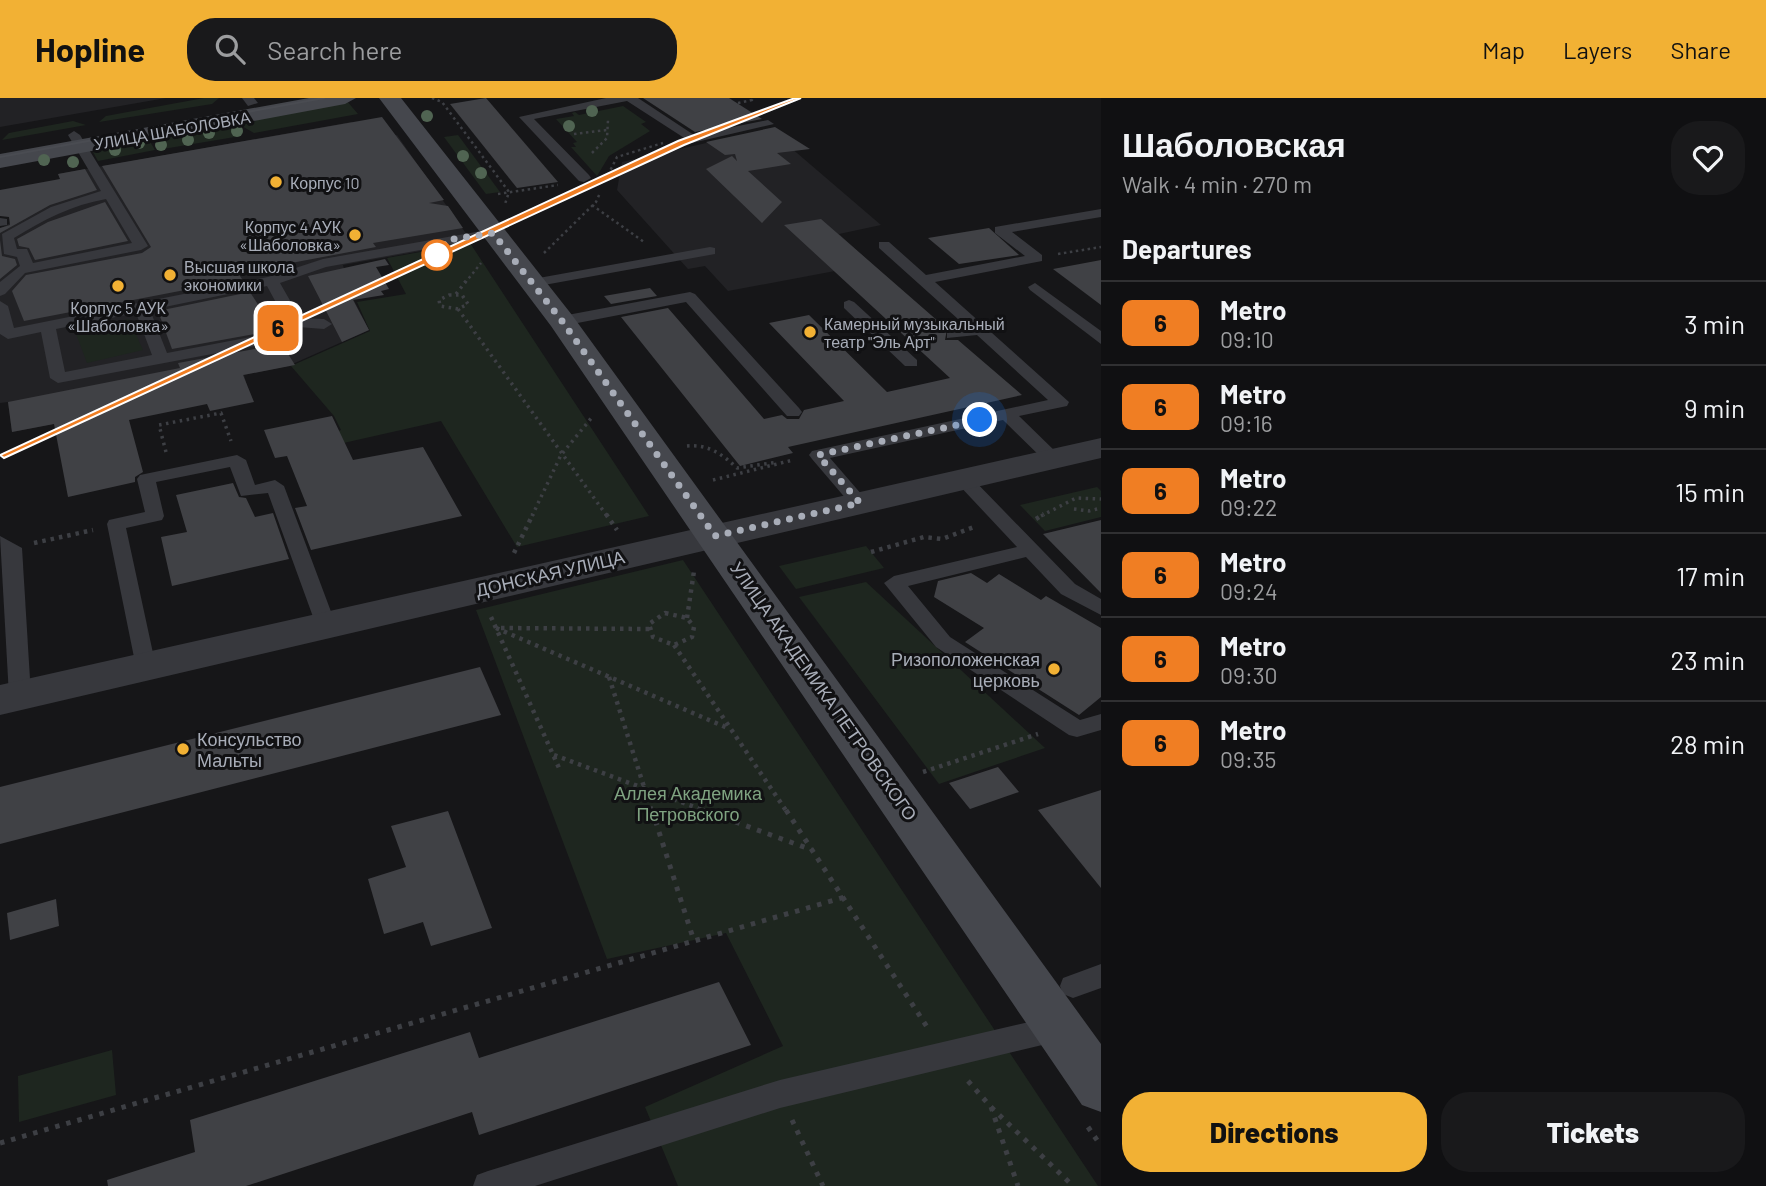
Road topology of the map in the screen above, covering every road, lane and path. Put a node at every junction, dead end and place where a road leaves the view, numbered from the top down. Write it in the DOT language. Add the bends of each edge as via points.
graph roads {
  1 [pos="280,98"];
  2 [pos="345,98"];
  3 [pos="390,98"];
  4 [pos="432,98"];
  5 [pos="628,98"];
  6 [pos="750,98"];
  7 [pos="250,100"];
  8 [pos="599,103"];
  9 [pos="738,103"];
  10 [pos="768,124"];
  11 [pos="77,141"];
  12 [pos="0,148"];
  13 [pos="586,160"];
  14 [pos="0,161"];
  15 [pos="584,178"];
  16 [pos="561,184"];
  17 [pos="509,192"];
  18 [pos="109,194"];
  19 [pos="496,194"];
  20 [pos="592,205"];
  21 [pos="1101,213"];
  22 [pos="494,233"];
  23 [pos="884,245"];
  24 [pos="1101,247"];
  25 [pos="710,251"];
  26 [pos="1037,258"];
  27 [pos="668,259"];
  28 [pos="28,269"];
  29 [pos="923,280"];
  30 [pos="271,281"];
  31 [pos="533,283"];
  32 [pos="1035,287"];
  33 [pos="0,290"];
  34 [pos="455,295"];
  35 [pos="849,305"];
  36 [pos="0,306"];
  37 [pos="141,307"];
  38 [pos="458,309"];
  39 [pos="562,321"];
  40 [pos="295,322"];
  41 [pos="324,324"];
  42 [pos="48,327"];
  43 [pos="980,330"];
  44 [pos="953,335"];
  45 [pos="1101,339"];
  46 [pos="912,344"];
  47 [pos="894,348"];
  48 [pos="162,359"];
  49 [pos="911,363"];
  50 [pos="793,412"];
  51 [pos="1007,414"];
  52 [pos="594,415"];
  53 [pos="676,448"];
  54 [pos="1101,448"];
  55 [pos="561,454"];
  56 [pos="818,455"];
  57 [pos="1053,459"];
  58 [pos="237,460"];
  59 [pos="786,462"];
  60 [pos="172,474"];
  61 [pos="963,480"];
  62 [pos="702,483"];
  63 [pos="1101,499"];
  64 [pos="860,503"];
  65 [pos="1101,508"];
  66 [pos="1074,509"];
  67 [pos="116,524"];
  68 [pos="1005,524"];
  69 [pos="619,533"];
  70 [pos="6,545"];
  71 [pos="1030,550"];
  72 [pos="705,551"];
  73 [pos="871,552"];
  74 [pos="513,554"];
  75 [pos="1100,607"];
  76 [pos="490,616"];
  77 [pos="687,618"];
  78 [pos="326,625"];
  79 [pos="496,628"];
  80 [pos="649,629"];
  81 [pos="674,645"];
  82 [pos="145,667"];
  83 [pos="609,677"];
  84 [pos="10,698"];
  85 [pos="1101,722"];
  86 [pos="1068,724"];
  87 [pos="730,729"];
  88 [pos="554,755"];
  89 [pos="559,768"];
  90 [pos="923,772"];
  91 [pos="645,788"];
  92 [pos="813,850"];
  93 [pos="845,897"];
  94 [pos="694,941"];
  95 [pos="1101,976"];
  96 [pos="1073,986"];
  97 [pos="1059,1028"];
  98 [pos="945,1055"];
  99 [pos="1101,1087"];
  100 [pos="780,1094"];
  101 [pos="991,1107"];
  102 [pos="0,1143"];
  103 [pos="488,1186"];
  104 [pos="823,1186"];
  105 [pos="1018,1186"];
  106 [pos="1073,1186"];
  1 -- 7 [label="street, УЛИЦА ШАБОЛОВКА"];
  2 -- 11 [label="street, УЛИЦА ШАБОЛОВКА"];
  3 -- 22 [label="street, УЛИЦА АКАДЕМИКА ПЕТРОВСКОГО"];
  4 -- 17 [label="path" via="442,102"];
  5 -- 8 [label="lane"];
  5 -- 10 [label="lane" via="692,139"];
  6 -- 9 [label="path"];
  7 -- 11 [label="street, УЛИЦА ШАБОЛОВКА"];
  8 -- 13 [label="path" via="610,112 607,138"];
  8 -- 15 [label="lane" via="525,117"];
  11 -- 12 [label="street, УЛИЦА ШАБОЛОВКА"];
  11 -- 14 [label="street, УЛИЦА ШАБОЛОВКА"];
  11 -- 18 [label="lane"];
  16 -- 17 [label="path"];
  17 -- 19 [label="path"];
  17 -- 22 [label="path"];
  18 -- 28 [label="lane" via="81,198 49,211 7,237 11,254 22,252"];
  18 -- 28 [label="lane" via="141,246"];
  20 -- 27 [label="path"];
  21 -- 26 [label="lane" via="1000,230"];
  22 -- 30 [label="lane" via="323,263"];
  22 -- 31 [label="street, УЛИЦА АКАДЕМИКА ПЕТРОВСКОГО"];
  22 -- 34 [label="path"];
  23 -- 29 [label="lane"];
  24 -- 26 [label="path"];
  25 -- 27 [label="lane"];
  26 -- 29 [label="lane"];
  27 -- 31 [label="lane"];
  28 -- 33 [label="lane" via="9,278"];
  29 -- 43 [label="lane"];
  30 -- 37 [label="lane"];
  30 -- 40 [label="lane"];
  31 -- 39 [label="street, УЛИЦА АКАДЕМИКА ПЕТРОВСКОГО"];
  32 -- 45 [label="lane"];
  34 -- 38 [label="path" via="468,301"];
  34 -- 38 [label="path" via="438,303"];
  35 -- 47 [label="lane"];
  36 -- 42 [label="lane" via="8,334"];
  37 -- 42 [label="lane"];
  37 -- 48 [label="lane"];
  38 -- 55 [label="path"];
  39 -- 50 [label="lane" via="690,297"];
  39 -- 72 [label="street, УЛИЦА АКАДЕМИКА ПЕТРОВСКОГО"];
  40 -- 41 [label="lane"];
  40 -- 48 [label="lane" via="271,338"];
  42 -- 48 [label="lane" via="58,378"];
  43 -- 44 [label="lane"];
  43 -- 51 [label="lane" via="1061,402"];
  46 -- 47 [label="lane"];
  47 -- 49 [label="lane"];
  51 -- 56 [label="lane"];
  51 -- 57 [label="lane"];
  52 -- 55 [label="path"];
  53 -- 59 [label="path" via="708,447 737,468"];
  54 -- 57 [label="street, ДОНСКАЯ УЛИЦА"];
  55 -- 69 [label="path"];
  55 -- 74 [label="path"];
  56 -- 59 [label="path"];
  56 -- 64 [label="lane"];
  57 -- 61 [label="street, ДОНСКАЯ УЛИЦА"];
  58 -- 60 [label="lane"];
  58 -- 60 [label="path" via="222,413 159,425"];
  58 -- 78 [label="lane" via="248,492 275,486"];
  59 -- 62 [label="path"];
  60 -- 67 [label="lane" via="146,479 155,516"];
  61 -- 64 [label="street, ДОНСКАЯ УЛИЦА"];
  61 -- 68 [label="lane"];
  63 -- 68 [label="path" via="1093,495 1070,499 1031,522"];
  64 -- 72 [label="street, ДОНСКАЯ УЛИЦА"];
  65 -- 66 [label="path"];
  67 -- 70 [label="path"];
  67 -- 82 [label="lane"];
  68 -- 71 [label="lane"];
  68 -- 73 [label="path" via="963,530 942,539 924,537"];
  70 -- 84 [label="lane"];
  71 -- 75 [label="lane" via="1068,589"];
  71 -- 86 [label="lane" via="894,583 943,642"];
  72 -- 77 [label="path"];
  72 -- 78 [label="street, ДОНСКАЯ УЛИЦА"];
  72 -- 97 [label="street, УЛИЦА АКАДЕМИКА ПЕТРОВСКОГО"];
  76 -- 79 [label="path"];
  77 -- 80 [label="path" via="665,613 652,619"];
  77 -- 81 [label="path" via="695,632 688,641"];
  78 -- 82 [label="street, ДОНСКАЯ УЛИЦА"];
  79 -- 80 [label="path"];
  79 -- 83 [label="path"];
  79 -- 88 [label="path"];
  80 -- 81 [label="path" via="654,639"];
  81 -- 87 [label="path"];
  82 -- 84 [label="street, ДОНСКАЯ УЛИЦА"];
  83 -- 87 [label="path"];
  83 -- 91 [label="path"];
  85 -- 86 [label="lane" via="1077,729"];
  86 -- 90 [label="path"];
  87 -- 92 [label="path"];
  88 -- 89 [label="path"];
  88 -- 91 [label="path"];
  91 -- 92 [label="path"];
  91 -- 94 [label="path"];
  92 -- 93 [label="path"];
  93 -- 94 [label="path"];
  93 -- 98 [label="path"];
  94 -- 102 [label="path"];
  95 -- 96 [label="lane"];
  97 -- 98 [label="lane"];
  97 -- 99 [label="street, УЛИЦА АКАДЕМИКА ПЕТРОВСКОГО"];
  98 -- 100 [label="lane"];
  98 -- 101 [label="path"];
  100 -- 103 [label="lane"];
  100 -- 104 [label="path"];
  101 -- 105 [label="path"];
  101 -- 106 [label="path"];
}
